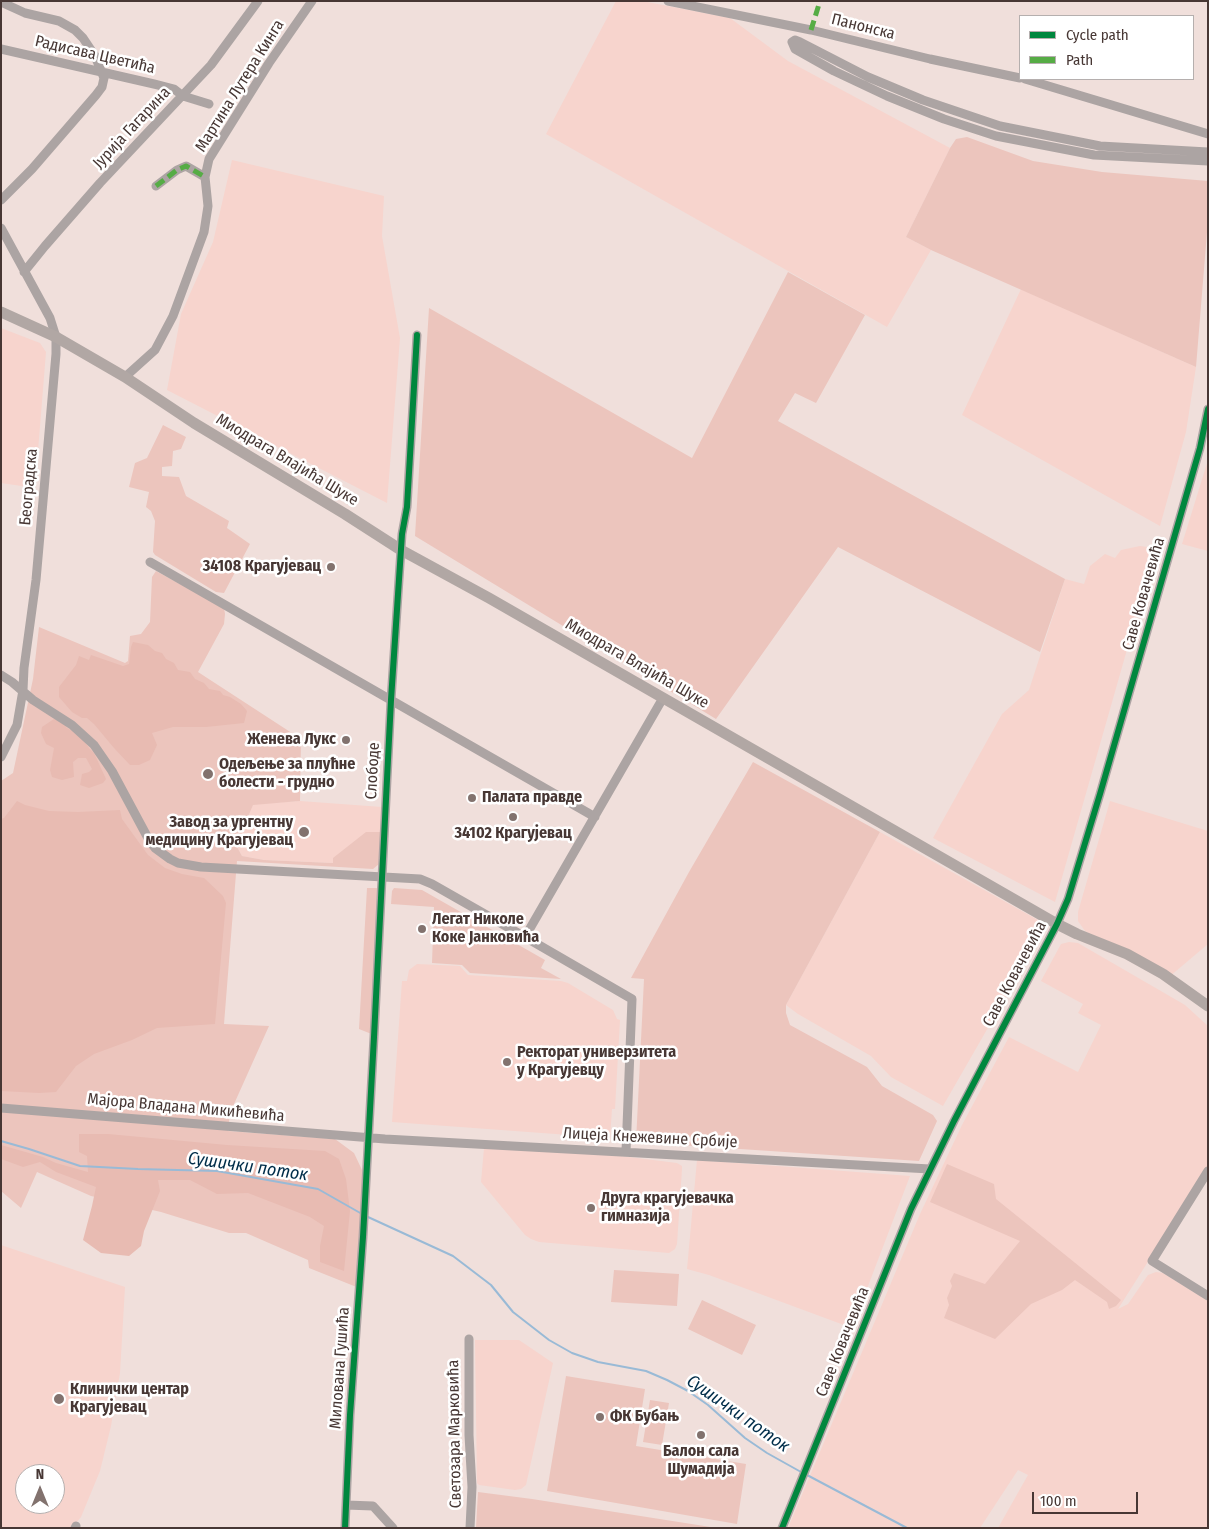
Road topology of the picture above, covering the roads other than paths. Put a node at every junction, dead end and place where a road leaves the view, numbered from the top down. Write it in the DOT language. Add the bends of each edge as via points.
graph roads {
  1 [pos="258,1"];
  2 [pos="312,1"];
  3 [pos="668,1"];
  4 [pos="1,2"];
  5 [pos="1,49"];
  6 [pos="101,73"];
  7 [pos="1019,78"];
  8 [pos="1028,80"];
  9 [pos="183,96"];
  10 [pos="209,104"];
  11 [pos="1208,134"];
  12 [pos="1208,152"];
  13 [pos="1208,161"];
  14 [pos="205,176"];
  15 [pos="156,186"];
  16 [pos="1,200"];
  17 [pos="1,228"];
  18 [pos="24,272"];
  19 [pos="1,312"];
  20 [pos="417,335"];
  21 [pos="56,337"];
  22 [pos="125,377"];
  23 [pos="1208,409"];
  24 [pos="401,550"];
  25 [pos="150,562"];
  26 [pos="1,676"];
  27 [pos="22,690"];
  28 [pos="663,698"];
  29 [pos="391,700"];
  30 [pos="1,757"];
  31 [pos="594,816"];
  32 [pos="382,877"];
  33 [pos="1057,924"];
  34 [pos="526,937"];
  35 [pos="1208,1006"];
  36 [pos="1,1108"];
  37 [pos="368,1137"];
  38 [pos="626,1152"];
  39 [pos="930,1169"];
  40 [pos="1208,1171"];
  41 [pos="364,1210"];
  42 [pos="1208,1296"];
  43 [pos="469,1340"];
  44 [pos="346,1504"];
  45 [pos="344,1528"];
  46 [pos="393,1528"];
  47 [pos="470,1528"];
  48 [pos="782,1528"];
  1 -- 9 [label="street, Јурија Гагарина" via="211,65"];
  2 -- 14 [label="street, Мартина Лутера Кинга" via="209,159"];
  3 -- 7 [label="street, Панонска"];
  4 -- 6 [label="street" via="75,30 96,56"];
  5 -- 6 [label="street, Радисава Цветића"];
  6 -- 9 [label="street, Радисава Цветића" via="174,89"];
  6 -- 16 [label="street" via="104,78 102,87"];
  8 -- 11 [label="street"];
  9 -- 10 [label="street, Радисава Цветића"];
  9 -- 18 [label="street, Јурија Гагарина" via="100,183"];
  12 -- 13 [label="street" via="1100,146 1000,126 923,100 800,42 792,42 795,49 887,96 996,136 1094,155"];
  14 -- 15 [label="street" via="186,166"];
  14 -- 22 [label="street, Мартина Лутера Кинга" via="208,206 204,232 172,316 155,350"];
  17 -- 18 [label="street, Београдска"];
  18 -- 21 [label="street, Београдска" via="47,310"];
  19 -- 21 [label="main road, Миодрага Влајића Шуке"];
  20 -- 24 [label="street, Слободе" via="407,507"];
  21 -- 22 [label="main road, Миодрага Влајића Шуке"];
  21 -- 27 [label="street, Београдска" via="36,580"];
  22 -- 24 [label="main road, Миодрага Влајића Шуке"];
  23 -- 33 [label="street, Саве Ковачевића" via="1200,448 1100,794 1068,899"];
  24 -- 28 [label="main road, Миодрага Влајића Шуке"];
  24 -- 29 [label="street, Слободе"];
  25 -- 29 [label="street"];
  26 -- 27 [label="street"];
  27 -- 30 [label="street, Београдска" via="17,725"];
  27 -- 32 [label="street" via="72,725 94,745 112,771 148,840 170,859 201,867"];
  28 -- 31 [label="street"];
  28 -- 33 [label="main road, Миодрага Влајића Шуке"];
  29 -- 31 [label="street"];
  29 -- 32 [label="street, Слободе"];
  31 -- 34 [label="street"];
  32 -- 34 [label="street" via="426,881"];
  32 -- 37 [label="street, Слободе"];
  33 -- 35 [label="main road, Миодрага Влајића Шуке" via="1127,954 1163,974"];
  33 -- 39 [label="street, Саве Ковачевића"];
  34 -- 38 [label="street" via="632,999"];
  36 -- 37 [label="street, Мајора Владана Микићевића"];
  37 -- 38 [label="street, Лицеја Кнежевине Србије"];
  37 -- 41 [label="street, Слободе"];
  38 -- 39 [label="street, Лицеја Кнежевине Србије"];
  39 -- 48 [label="street, Саве Ковачевића"];
  40 -- 42 [label="street" via="1152,1261"];
  41 -- 44 [label="street, Милована Гушића"];
  43 -- 47 [label="street, Светозара Марковића"];
  44 -- 45 [label="street, Милована Гушића"];
  44 -- 46 [label="street" via="373,1506"];
}
